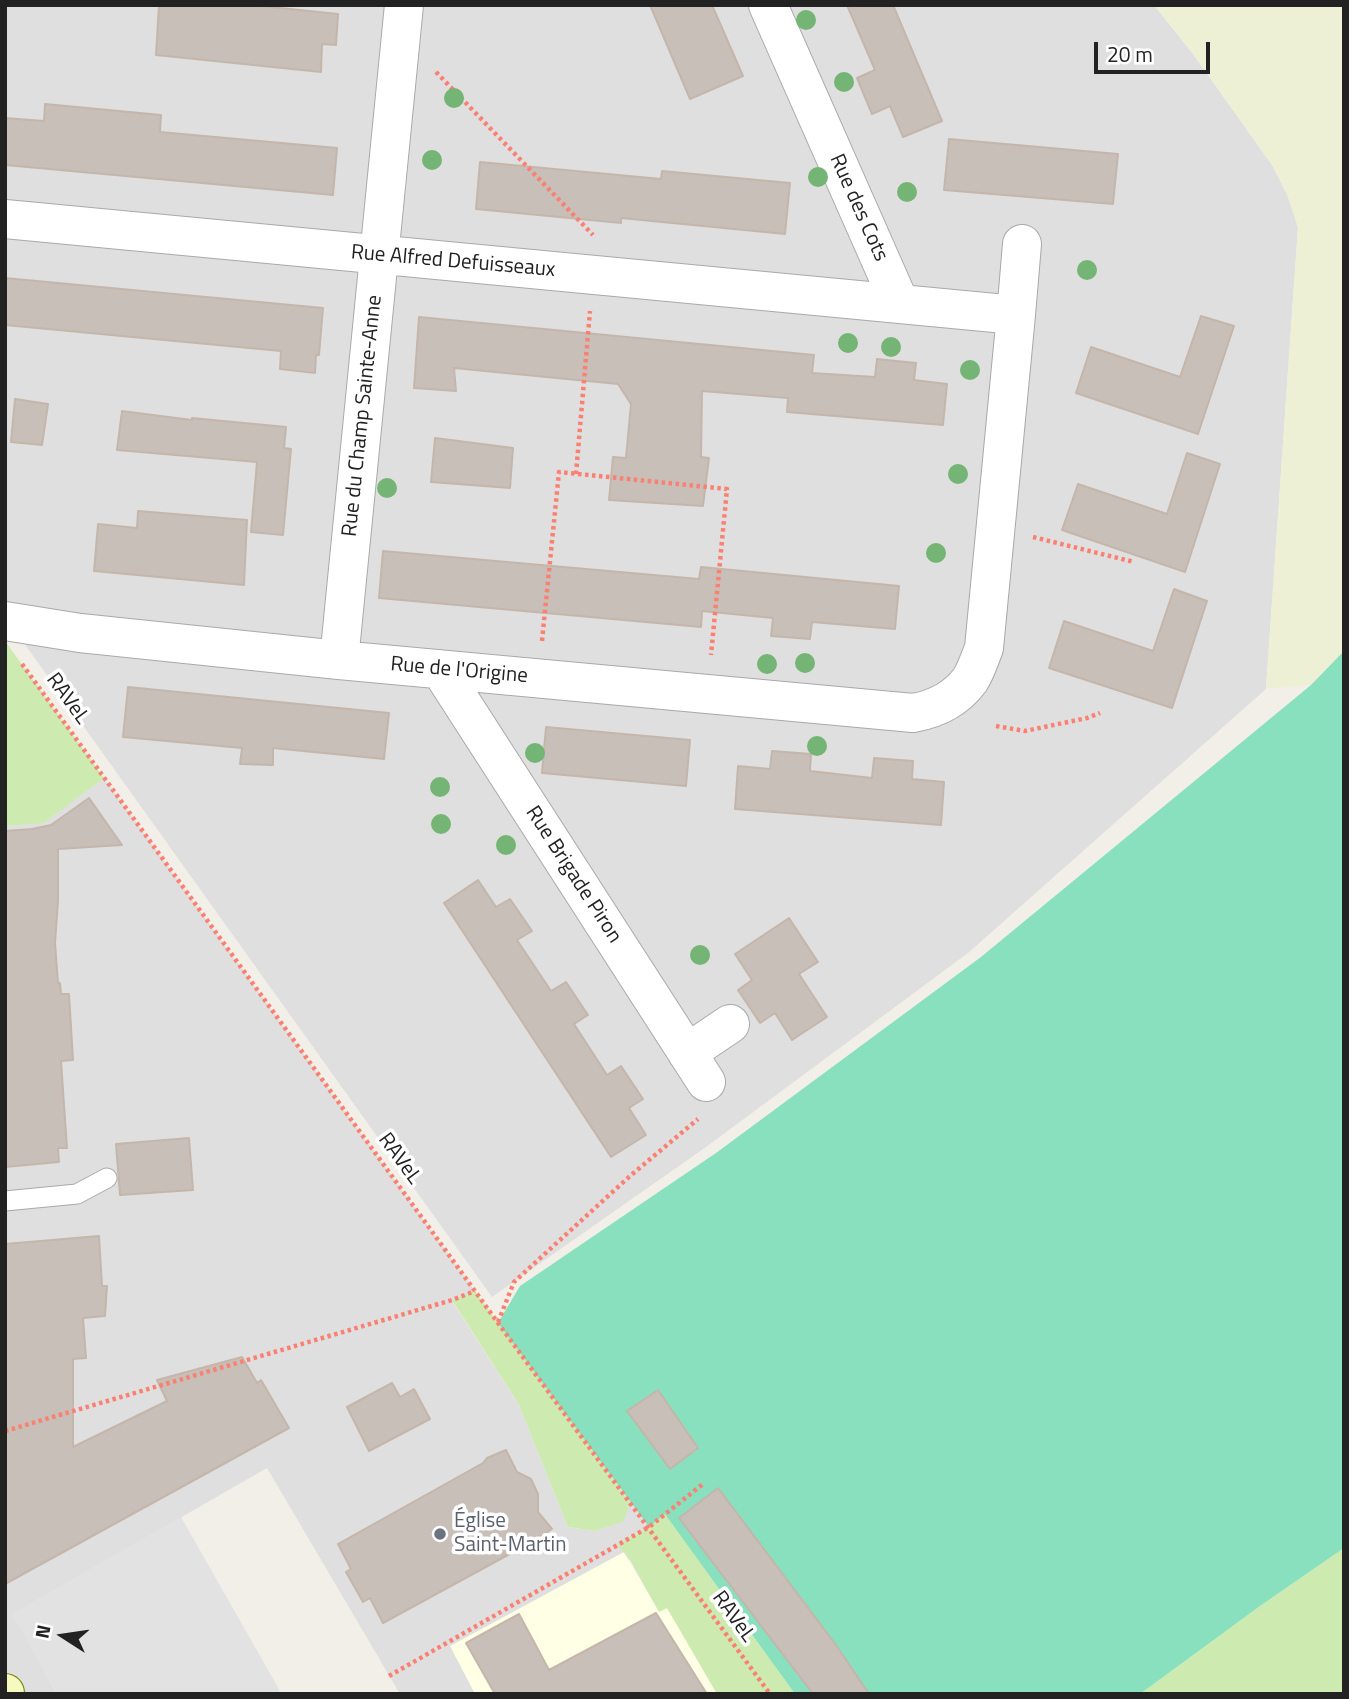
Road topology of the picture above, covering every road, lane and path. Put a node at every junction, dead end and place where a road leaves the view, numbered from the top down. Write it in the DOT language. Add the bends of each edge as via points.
graph roads {
  1 [pos="768,5"];
  2 [pos="402,20"];
  3 [pos="5,219"];
  4 [pos="1022,244"];
  5 [pos="379,255"];
  6 [pos="593,275"];
  7 [pos="634,279"];
  8 [pos="900,304"];
  9 [pos="1016,315"];
  10 [pos="576,474"];
  11 [pos="995,528"];
  12 [pos="1134,562"];
  13 [pos="5,621"];
  14 [pos="339,660"];
  15 [pos="21,662"];
  16 [pos="440,669"];
  17 [pos="538,678"];
  18 [pos="707,694"];
  19 [pos="1100,713"];
  20 [pos="996,726"];
  21 [pos="730,1024"];
  22 [pos="697,1067"];
  23 [pos="107,1178"];
  24 [pos="5,1201"];
  25 [pos="475,1291"];
  26 [pos="498,1323"];
  27 [pos="5,1431"];
  28 [pos="703,1484"];
  29 [pos="649,1527"];
  30 [pos="389,1676"];
  31 [pos="770,1694"];
  1 -- 8 [label="street, Rue des Cots"];
  2 -- 5 [label="street, Rue du Champ Sainte-Anne"];
  2 -- 7 [label="path"];
  3 -- 5 [label="street, Rue Alfred Defuisseaux"];
  4 -- 9 [label="street"];
  5 -- 6 [label="street, Rue Alfred Defuisseaux"];
  5 -- 14 [label="street, Rue du Champ Sainte-Anne"];
  6 -- 7 [label="street, Rue Alfred Defuisseaux"];
  6 -- 10 [label="path"];
  7 -- 8 [label="street, Rue Alfred Defuisseaux"];
  8 -- 9 [label="street"];
  9 -- 11 [label="street"];
  10 -- 17 [label="path" via="559,472"];
  10 -- 18 [label="path" via="727,489"];
  11 -- 12 [label="path"];
  11 -- 18 [label="street, Rue de l'Origine" via="984,648 970,679 949,701 913,713"];
  13 -- 14 [label="street, Rue de l'Origine"];
  14 -- 16 [label="street, Rue de l'Origine"];
  15 -- 25 [label="path, RAVeL"];
  16 -- 17 [label="street, Rue de l'Origine"];
  16 -- 22 [label="street, Rue Brigade Piron"];
  17 -- 18 [label="street, Rue de l'Origine"];
  19 -- 20 [label="path" via="1025,731"];
  21 -- 22 [label="street"];
  22 -- 26 [label="path" via="708,1110 514,1282"];
  23 -- 24 [label="lane" via="77,1194"];
  25 -- 26 [label="path, RAVeL"];
  25 -- 27 [label="path"];
  26 -- 29 [label="path, RAVeL"];
  28 -- 29 [label="path"];
  29 -- 30 [label="path"];
  29 -- 31 [label="path, RAVeL"];
}
